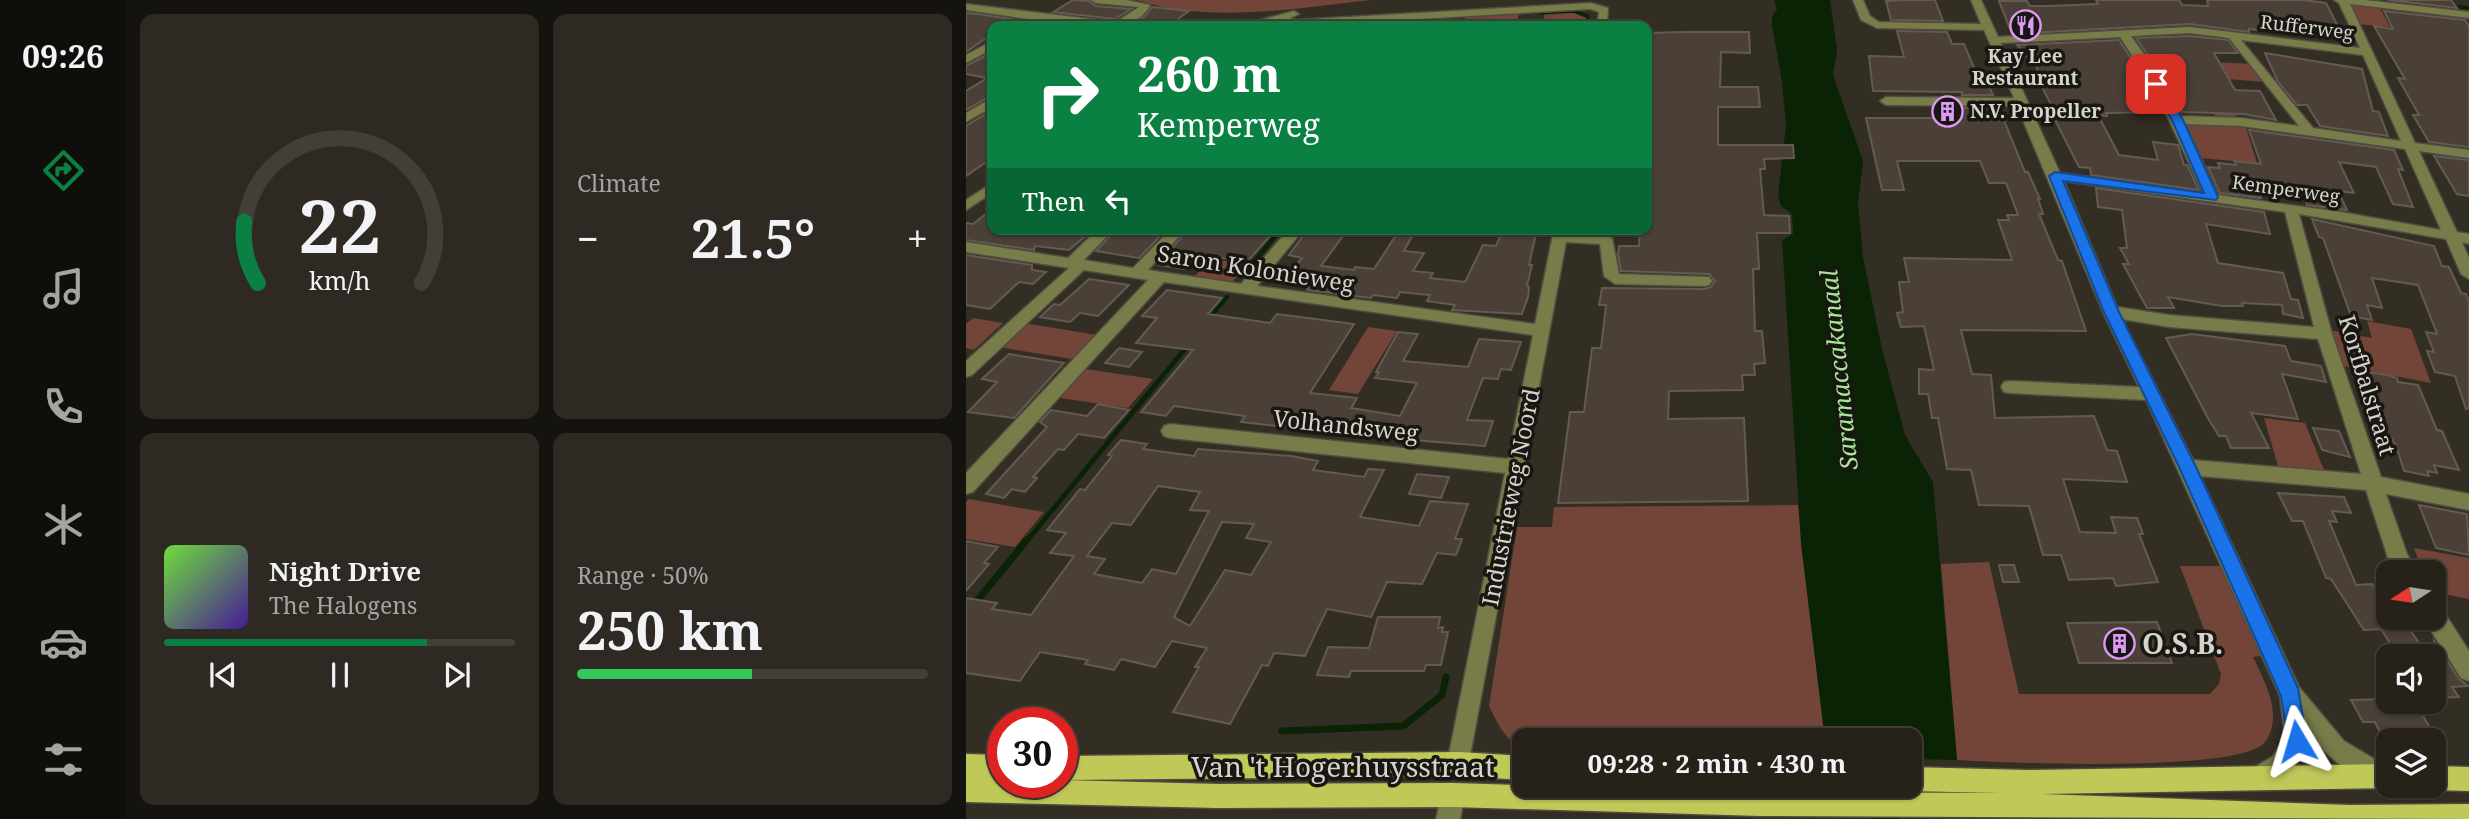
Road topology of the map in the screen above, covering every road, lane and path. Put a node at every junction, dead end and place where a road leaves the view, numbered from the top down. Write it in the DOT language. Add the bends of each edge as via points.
graph roads {
  1 [pos="1006,0"];
  2 [pos="1096,0"];
  3 [pos="1490,0"];
  4 [pos="1858,0"];
  5 [pos="1976,0"];
  6 [pos="2341,0"];
  7 [pos="1450,2"];
  8 [pos="1436,3"];
  9 [pos="966,7"];
  10 [pos="990,10"];
  11 [pos="1469,11"];
  12 [pos="2469,15"];
  13 [pos="1041,16"];
  14 [pos="1283,16"];
  15 [pos="1380,17"];
  16 [pos="1032,21"];
  17 [pos="1078,21"];
  18 [pos="1124,21"];
  19 [pos="1263,21"];
  20 [pos="1288,21"];
  21 [pos="1324,21"];
  22 [pos="1376,21"];
  23 [pos="1461,21"];
  24 [pos="1603,21"];
  25 [pos="2123,33"];
  26 [pos="1991,34"];
  27 [pos="2231,34"];
  28 [pos="987,47"];
  29 [pos="2366,52"];
  30 [pos="966,60"];
  31 [pos="1886,101"];
  32 [pos="2021,102"];
  33 [pos="987,105"];
  34 [pos="966,118"];
  35 [pos="2178,120"];
  36 [pos="2309,131"];
  37 [pos="2408,145"];
  38 [pos="2469,153"];
  39 [pos="2055,176"];
  40 [pos="987,191"];
  41 [pos="966,192"];
  42 [pos="2212,197"];
  43 [pos="966,206"];
  44 [pos="2291,209"];
  45 [pos="1102,235"];
  46 [pos="1173,235"];
  47 [pos="1292,235"];
  48 [pos="1561,235"];
  49 [pos="1578,235"];
  50 [pos="2452,236"];
  51 [pos="2469,239"];
  52 [pos="966,247"];
  53 [pos="1077,263"];
  54 [pos="1137,273"];
  55 [pos="2469,274"];
  56 [pos="1160,277"];
  57 [pos="1704,281"];
  58 [pos="1245,290"];
  59 [pos="2111,312"];
  60 [pos="1541,330"];
  61 [pos="2324,334"];
  62 [pos="966,371"];
  63 [pos="2010,387"];
  64 [pos="2151,394"];
  65 [pos="1170,431"];
  66 [pos="1516,467"];
  67 [pos="2187,467"];
  68 [pos="2372,483"];
  69 [pos="966,486"];
  70 [pos="2469,502"];
  71 [pos="2399,560"];
  72 [pos="2443,630"];
  73 [pos="2469,670"];
  74 [pos="2291,695"];
  75 [pos="1460,765"];
  76 [pos="966,766"];
  77 [pos="987,767"];
  78 [pos="1512,767"];
  79 [pos="1078,768"];
  80 [pos="2376,772"];
  81 [pos="2376,776"];
  82 [pos="2262,777"];
  83 [pos="2446,778"];
  84 [pos="1922,779"];
  85 [pos="2469,779"];
  86 [pos="966,790"];
  87 [pos="1450,807"];
  88 [pos="2469,816"];
  89 [pos="2294,817"];
  90 [pos="2397,818"];
  1 -- 10 [label="street"];
  2 -- 18 [label="street" via="1145,5"];
  3 -- 7 [label="street"];
  4 -- 26 [label="street, Rufferweg" via="1865,18 1877,24"];
  5 -- 26 [label="street"];
  6 -- 12 [label="street"];
  6 -- 29 [label="street"];
  8 -- 14 [label="street"];
  9 -- 10 [label="street"];
  10 -- 13 [label="street"];
  11 -- 15 [label="street"];
  11 -- 23 [label="street"];
  11 -- 24 [label="street" via="1594,6 1605,11"];
  13 -- 16 [label="street"];
  13 -- 17 [label="street"];
  14 -- 19 [label="street"];
  14 -- 20 [label="street"];
  15 -- 21 [label="street"];
  15 -- 22 [label="street"];
  25 -- 26 [label="street, Rufferweg"];
  25 -- 27 [label="street, Rufferweg" via="2190,30"];
  25 -- 35 [label="street"];
  26 -- 32 [label="street"];
  27 -- 29 [label="street, Rufferweg"];
  27 -- 36 [label="street"];
  28 -- 30 [label="street"];
  29 -- 37 [label="street"];
  31 -- 32 [label="street"];
  32 -- 39 [label="street"];
  33 -- 34 [label="street"];
  35 -- 36 [label="street"];
  35 -- 42 [label="street"];
  36 -- 37 [label="street"];
  37 -- 38 [label="street"];
  37 -- 50 [label="street"];
  39 -- 42 [label="street, Kemperweg"];
  39 -- 59 [label="street"];
  40 -- 41 [label="street"];
  40 -- 43 [label="street"];
  42 -- 44 [label="street, Kemperweg"];
  44 -- 50 [label="street, Kemperweg"];
  44 -- 61 [label="street, Korfbalstraat"];
  45 -- 53 [label="street"];
  46 -- 54 [label="street"];
  47 -- 58 [label="street"];
  48 -- 60 [label="street, Industrieweg Noord"];
  49 -- 57 [label="street" via="1607,241 1615,279"];
  50 -- 51 [label="street, Kemperweg"];
  50 -- 55 [label="street"];
  52 -- 53 [label="street, Saron Kolonieweg"];
  53 -- 54 [label="street, Saron Kolonieweg"];
  53 -- 62 [label="street"];
  54 -- 56 [label="street, Saron Kolonieweg"];
  56 -- 58 [label="street, Saron Kolonieweg"];
  56 -- 69 [label="street"];
  58 -- 60 [label="street, Saron Kolonieweg"];
  59 -- 61 [label="street"];
  59 -- 64 [label="street"];
  60 -- 66 [label="street, Industrieweg Noord"];
  61 -- 68 [label="street, Korfbalstraat"];
  63 -- 64 [label="street"];
  64 -- 67 [label="street"];
  65 -- 66 [label="street, Volhandsweg"];
  66 -- 75 [label="street, Industrieweg Noord"];
  67 -- 68 [label="street"];
  67 -- 74 [label="street"];
  68 -- 70 [label="street"];
  68 -- 71 [label="street, Korfbalstraat"];
  72 -- 73 [label="street"];
  74 -- 80 [label="street" via="2336,749"];
  74 -- 82 [label="street" via="2297,741 2280,765"];
  75 -- 78 [label="main road, Van 't Hogerhuysstraat"];
  75 -- 79 [label="main road, Van 't Hogerhuysstraat"];
  76 -- 77 [label="main road"];
  81 -- 82 [label="main road"];
  82 -- 84 [label="main road"];
  83 -- 85 [label="main road"];
  86 -- 87 [label="main road, Van 't Hogerhuysstraat"];
  87 -- 89 [label="main road, Van 't Hogerhuysstraat" via="2037,806"];
  88 -- 90 [label="main road, Van 't Hogerhuysstraat"];
  89 -- 90 [label="main road, Van 't Hogerhuysstraat"];
}
